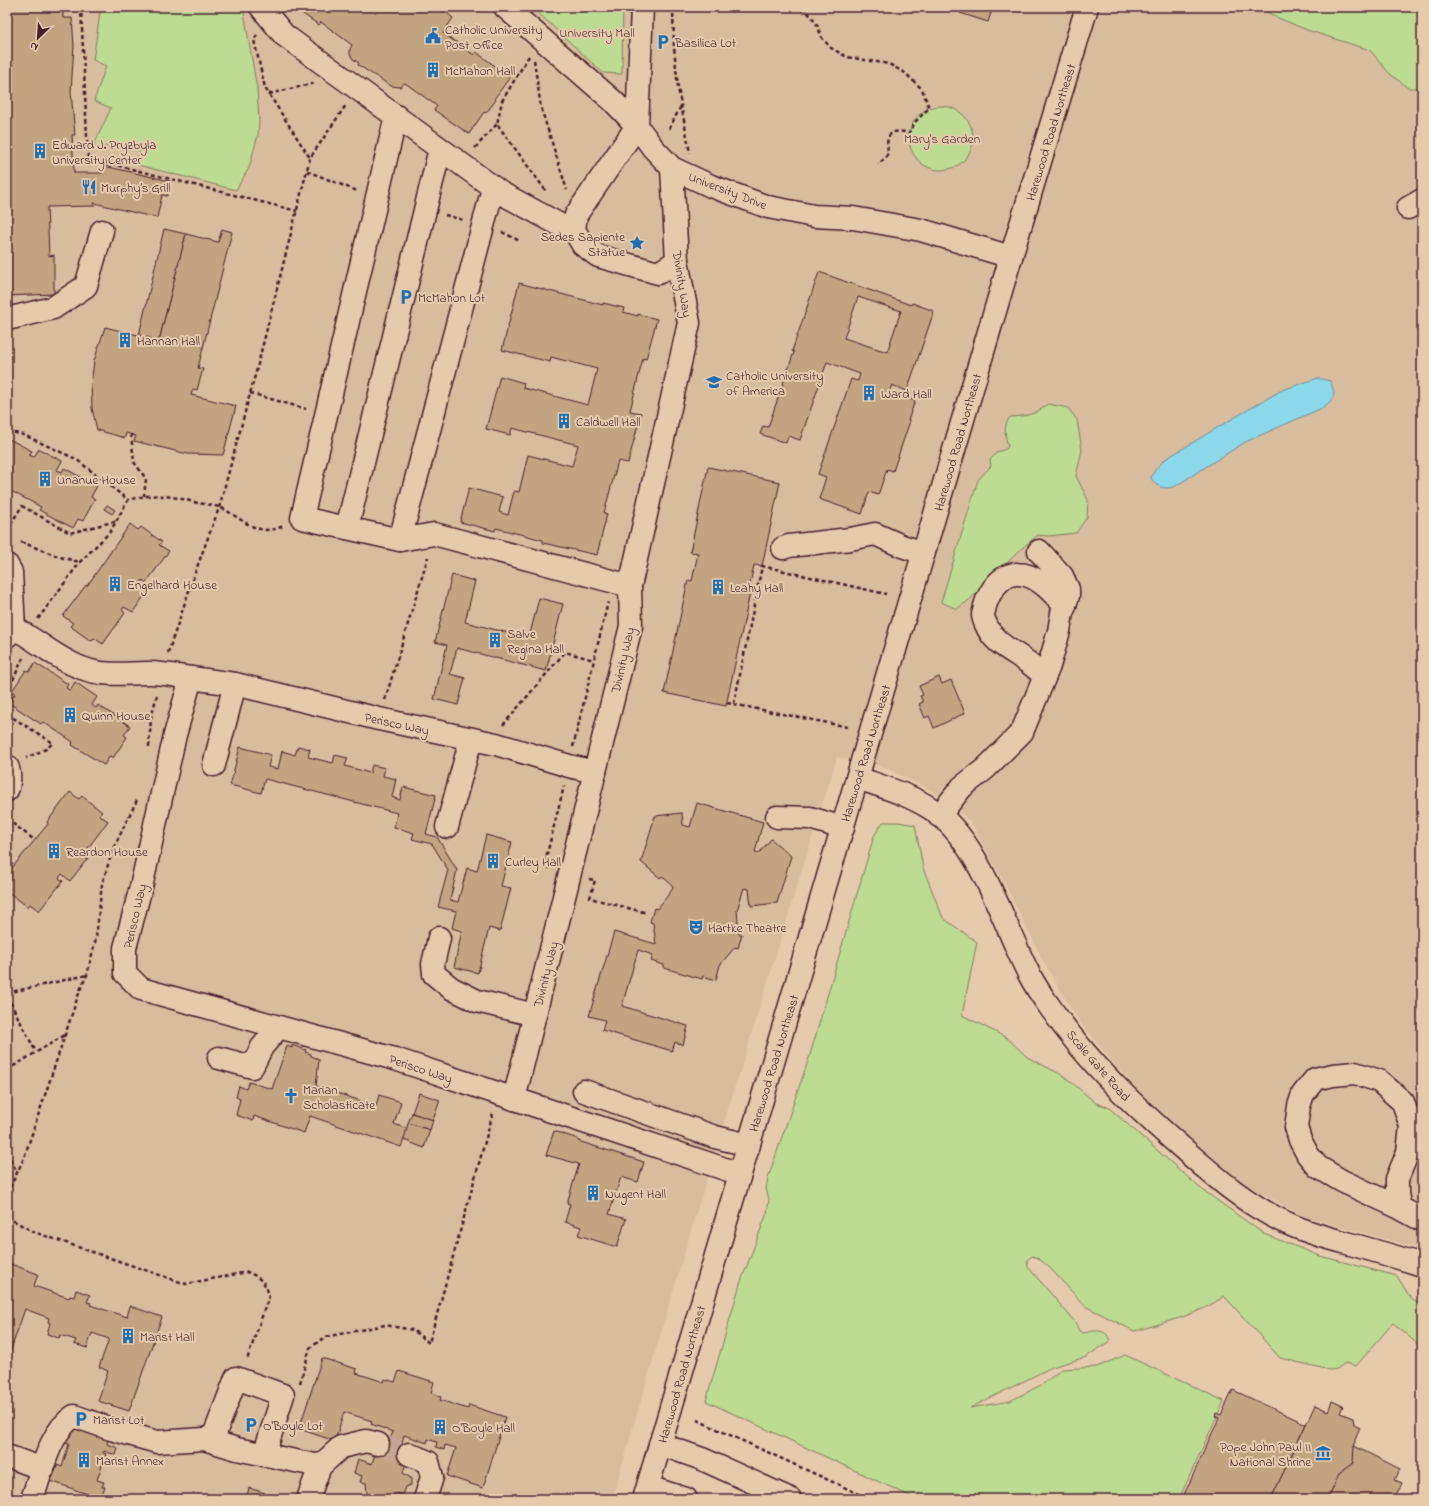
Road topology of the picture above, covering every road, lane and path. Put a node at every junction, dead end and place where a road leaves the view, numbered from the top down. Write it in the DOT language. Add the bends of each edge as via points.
graph roads {
  1 [pos="81,7"];
  2 [pos="261,7"];
  3 [pos="505,7"];
  4 [pos="642,7"];
  5 [pos="673,7"];
  6 [pos="804,7"];
  7 [pos="1087,7"];
  8 [pos="258,33"];
  9 [pos="532,51"];
  10 [pos="533,58"];
  11 [pos="320,82"];
  12 [pos="269,94"];
  13 [pos="352,96"];
  14 [pos="681,106"];
  15 [pos="396,116"];
  16 [pos="497,124"];
  17 [pos="637,126"];
  18 [pos="669,129"];
  19 [pos="440,148"];
  20 [pos="472,152"];
  21 [pos="690,153"];
  22 [pos="310,158"];
  23 [pos="878,164"];
  24 [pos="672,168"];
  25 [pos="307,171"];
  26 [pos="493,188"];
  27 [pos="350,189"];
  28 [pos="546,190"];
  29 [pos="568,191"];
  30 [pos="297,211"];
  31 [pos="574,230"];
  32 [pos="102,231"];
  33 [pos="506,233"];
  34 [pos="520,241"];
  35 [pos="1011,257"];
  36 [pos="677,261"];
  37 [pos="7,319"];
  38 [pos="250,393"];
  39 [pos="326,414"];
  40 [pos="7,431"];
  41 [pos="131,434"];
  42 [pos="144,496"];
  43 [pos="128,500"];
  44 [pos="219,508"];
  45 [pos="302,518"];
  46 [pos="116,521"];
  47 [pos="348,528"];
  48 [pos="8,530"];
  49 [pos="400,540"];
  50 [pos="21,542"];
  51 [pos="783,548"];
  52 [pos="1039,551"];
  53 [pos="924,553"];
  54 [pos="428,557"];
  55 [pos="7,565"];
  56 [pos="630,586"];
  57 [pos="886,594"];
  58 [pos="1065,606"];
  59 [pos="10,632"];
  60 [pos="594,660"];
  61 [pos="162,673"];
  62 [pos="1045,676"];
  63 [pos="191,678"];
  64 [pos="235,684"];
  65 [pos="727,703"];
  66 [pos="734,704"];
  67 [pos="7,714"];
  68 [pos="379,719"];
  69 [pos="848,727"];
  70 [pos="471,739"];
  71 [pos="496,744"];
  72 [pos="149,751"];
  73 [pos="16,762"];
  74 [pos="214,765"];
  75 [pos="595,772"];
  76 [pos="858,778"];
  77 [pos="7,790"];
  78 [pos="138,797"];
  79 [pos="939,816"];
  80 [pos="777,817"];
  81 [pos="7,819"];
  82 [pos="448,827"];
  83 [pos="843,828"];
  84 [pos="33,839"];
  85 [pos="584,877"];
  86 [pos="647,913"];
  87 [pos="439,938"];
  88 [pos="87,975"];
  89 [pos="7,993"];
  90 [pos="7,996"];
  91 [pos="535,1015"];
  92 [pos="279,1027"];
  93 [pos="65,1035"];
  94 [pos="36,1052"];
  95 [pos="219,1058"];
  96 [pos="7,1070"];
  97 [pos="584,1091"];
  98 [pos="506,1097"];
  99 [pos="749,1145"];
  100 [pos="7,1153"];
  101 [pos="17,1172"];
  102 [pos="740,1174"];
  103 [pos="7,1194"];
  104 [pos="1400,1208"];
  105 [pos="7,1217"];
  106 [pos="1422,1220"];
  107 [pos="1422,1265"];
  108 [pos="240,1379"];
  109 [pos="299,1384"];
  110 [pos="697,1420"];
  111 [pos="212,1441"];
  112 [pos="378,1444"];
  113 [pos="660,1444"];
  114 [pos="264,1454"];
  115 [pos="409,1454"];
  116 [pos="7,1456"];
  117 [pos="320,1466"];
  118 [pos="43,1469"];
  119 [pos="646,1493"];
  120 [pos="32,1499"];
  121 [pos="308,1499"];
  122 [pos="425,1499"];
  123 [pos="686,1499"];
  124 [pos="790,1499"];
  125 [pos="870,1499"];
  1 -- 30 [label="path" via="88,158"];
  2 -- 13 [label="street" via="284,35"];
  3 -- 17 [label="street, University Drive" via="613,101"];
  4 -- 17 [label="street"];
  5 -- 14 [label="path" via="674,47"];
  6 -- 23 [label="path" via="816,22 822,38 831,48 847,57 888,64 905,73 922,89 929,108 916,121 909,133 898,130 891,134 887,157"];
  7 -- 35 [label="street, Harewood Road Northeast"];
  8 -- 12 [label="path" via="254,40 265,88"];
  9 -- 16 [label="path" via="502,101"];
  10 -- 29 [label="path" via="542,108"];
  11 -- 12 [label="path"];
  12 -- 22 [label="path"];
  13 -- 15 [label="street"];
  13 -- 22 [label="path"];
  14 -- 18 [label="path"];
  14 -- 21 [label="path"];
  15 -- 19 [label="street"];
  15 -- 39 [label="street"];
  16 -- 20 [label="path"];
  16 -- 28 [label="path"];
  17 -- 24 [label="street, University Drive"];
  17 -- 31 [label="street" via="576,214"];
  19 -- 26 [label="street"];
  19 -- 47 [label="street"];
  22 -- 25 [label="path"];
  24 -- 35 [label="street, University Drive" via="768,207 814,216 854,218 921,230"];
  24 -- 36 [label="street, Divinity Way"];
  25 -- 27 [label="path"];
  25 -- 30 [label="path"];
  26 -- 31 [label="street"];
  26 -- 49 [label="street"];
  30 -- 38 [label="path"];
  31 -- 36 [label="street" via="583,245 598,256 658,273"];
  32 -- 37 [label="street" via="86,286 53,308"];
  33 -- 34 [label="path"];
  35 -- 53 [label="street, Harewood Road Northeast"];
  36 -- 56 [label="street, Divinity Way" via="689,323"];
  38 -- 39 [label="path"];
  38 -- 44 [label="path"];
  39 -- 45 [label="street"];
  40 -- 43 [label="path" via="24,435 76,459"];
  41 -- 42 [label="path" via="134,462 146,479"];
  42 -- 43 [label="path"];
  42 -- 44 [label="path" via="166,495"];
  43 -- 46 [label="path"];
  44 -- 45 [label="path" via="247,525 263,530 278,529"];
  44 -- 61 [label="path"];
  45 -- 47 [label="street"];
  46 -- 48 [label="path" via="70,533 22,506"];
  46 -- 50 [label="path" via="110,532 80,562"];
  47 -- 49 [label="street"];
  49 -- 56 [label="street" via="434,534"];
  51 -- 53 [label="street" via="875,534"];
  52 -- 58 [label="street" via="1067,585 1068,596"];
  53 -- 76 [label="street, Harewood Road Northeast"];
  54 -- 68 [label="path"];
  55 -- 59 [label="street" via="11,572"];
  56 -- 75 [label="street, Divinity Way" via="631,626"];
  57 -- 66 [label="path" via="762,566"];
  58 -- 62 [label="street"];
  58 -- 62 [label="street" via="1048,588 1033,579 1011,574 994,587 983,615 990,633 1004,647"];
  59 -- 61 [label="street" via="29,636 49,651 82,668 105,674"];
  60 -- 71 [label="path" via="565,652 504,723"];
  61 -- 63 [label="street"];
  61 -- 72 [label="path" via="151,718"];
  62 -- 79 [label="street" via="1022,732 985,769 962,787"];
  63 -- 64 [label="street, Perisco Way"];
  63 -- 92 [label="street, Perisco Way" via="175,735 125,948 125,972 141,989"];
  64 -- 68 [label="street, Perisco Way"];
  64 -- 74 [label="street"];
  65 -- 66 [label="path"];
  66 -- 69 [label="path"];
  67 -- 73 [label="path" via="52,743 46,749"];
  68 -- 70 [label="street, Perisco Way"];
  70 -- 71 [label="street, Perisco Way"];
  70 -- 82 [label="street"];
  71 -- 75 [label="street, Perisco Way"];
  73 -- 77 [label="street" via="9,770"];
  75 -- 91 [label="street, Divinity Way"];
  76 -- 79 [label="street, Scale Gate Road" via="895,790"];
  76 -- 83 [label="street, Harewood Road Northeast"];
  78 -- 88 [label="path" via="114,849 102,884 96,938"];
  79 -- 107 [label="street, Scale Gate Road" via="954,828 967,846 1029,975 1052,1011 1116,1088 1209,1172 1264,1211 1291,1225"];
  80 -- 83 [label="street" via="810,818"];
  81 -- 84 [label="path"];
  83 -- 99 [label="street, Harewood Road Northeast"];
  85 -- 86 [label="path" via="595,880 590,898"];
  87 -- 91 [label="street" via="433,964 434,974 451,988 477,1001"];
  88 -- 89 [label="path"];
  88 -- 93 [label="path"];
  90 -- 94 [label="path"];
  91 -- 98 [label="street, Divinity Way"];
  92 -- 95 [label="street" via="262,1047 252,1067"];
  92 -- 98 [label="street, Perisco Way" via="395,1059"];
  93 -- 94 [label="path"];
  93 -- 101 [label="path"];
  94 -- 96 [label="path"];
  97 -- 99 [label="street" via="715,1137"];
  98 -- 102 [label="street, Perisco Way"];
  98 -- 109 [label="path" via="439,1303 429,1343 413,1330 385,1325 325,1337 310,1348"];
  99 -- 102 [label="street, Harewood Road Northeast"];
  100 -- 101 [label="path"];
  101 -- 103 [label="path"];
  102 -- 113 [label="street, Harewood Road Northeast"];
  104 -- 104 [label="street" via="1342,1181 1318,1166 1308,1155 1296,1126 1303,1094 1315,1079 1355,1073 1379,1081 1403,1102 1411,1126 1408,1152 1397,1179"];
  104 -- 106 [label="street"];
  105 -- 108 [label="path" via="34,1232 186,1284 247,1272 256,1276 267,1289 269,1296"];
  108 -- 111 [label="street" via="236,1378"];
  108 -- 114 [label="street" via="283,1394"];
  110 -- 125 [label="path"];
  111 -- 114 [label="street"];
  111 -- 118 [label="street" via="204,1438 157,1442 74,1416 66,1421 54,1438"];
  112 -- 117 [label="street" via="366,1440 341,1447"];
  113 -- 119 [label="street, Harewood Road Northeast"];
  113 -- 124 [label="street" via="702,1459"];
  114 -- 117 [label="street"];
  115 -- 122 [label="street" via="428,1462 432,1477"];
  116 -- 118 [label="street"];
  117 -- 121 [label="street"];
  118 -- 120 [label="street"];
  119 -- 123 [label="street"];
}
